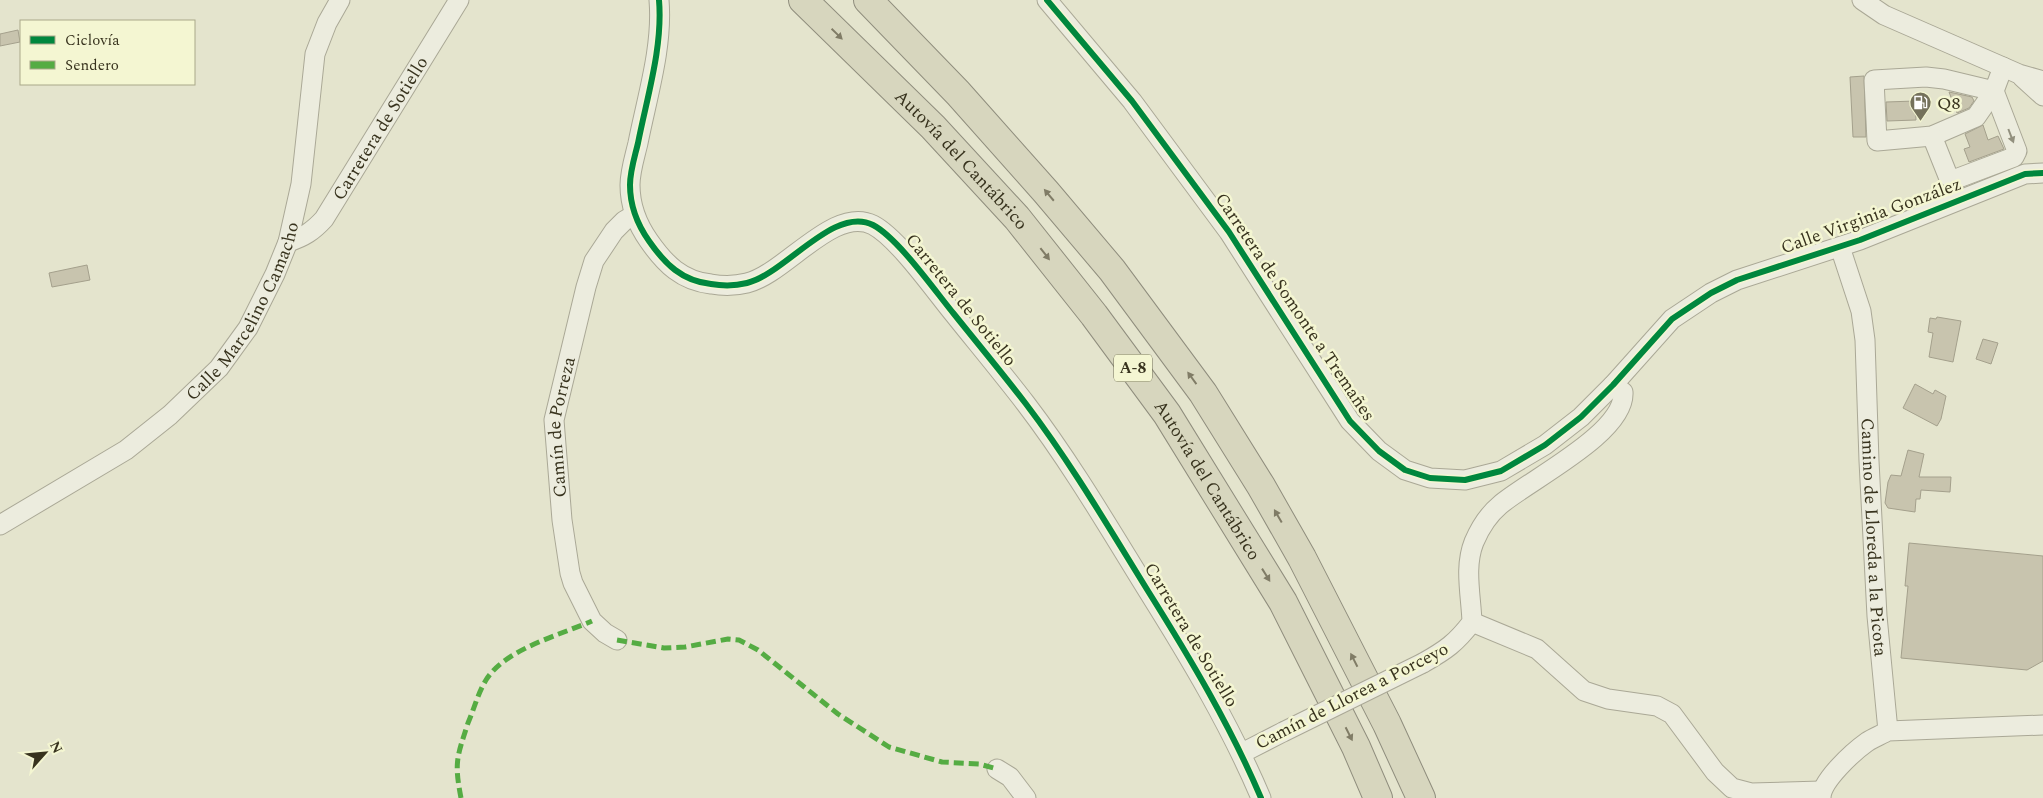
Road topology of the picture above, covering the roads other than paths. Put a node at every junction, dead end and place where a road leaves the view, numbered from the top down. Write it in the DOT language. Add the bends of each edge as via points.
graph roads {
  1 [pos="340,0"];
  2 [pos="459,0"];
  3 [pos="658,0"];
  4 [pos="803,0"];
  5 [pos="868,0"];
  6 [pos="1047,0"];
  7 [pos="1862,0"];
  8 [pos="2011,71"];
  9 [pos="2043,81"];
  10 [pos="1994,91"];
  11 [pos="2043,96"];
  12 [pos="1932,136"];
  13 [pos="2043,159"];
  14 [pos="2034,174"];
  15 [pos="634,215"];
  16 [pos="288,242"];
  17 [pos="1840,247"];
  18 [pos="1711,293"];
  19 [pos="1613,385"];
  20 [pos="0,525"];
  21 [pos="1472,622"];
  22 [pos="617,640"];
  23 [pos="2043,725"];
  24 [pos="1888,731"];
  25 [pos="1242,753"];
  26 [pos="997,769"];
  27 [pos="1821,794"];
  28 [pos="1026,798"];
  29 [pos="1261,798"];
  30 [pos="1378,798"];
  31 [pos="1421,798"];
  1 -- 16 [label="street, Calle Marcelino Camacho" via="327,23 316,54 301,184"];
  2 -- 16 [label="street, Carretera de Sotiello" via="324,219 314,230"];
  3 -- 15 [label="street, Carretera de Sotiello" via="659,38 630,184"];
  4 -- 30 [label="highway, Autovía del Cantábrico / A-8, one-way" via="933,127 1017,218 1167,414 1283,602"];
  31 -- 5 [label="highway, A-8, one-way" via="1302,558 1203,393 1112,270 1046,192 958,93"];
  6 -- 19 [label="street, Carretera de Somonte a Tremañes" via="1132,101 1229,232 1350,422 1379,451 1405,470 1430,478 1465,480 1501,471 1574,423"];
  7 -- 8 [label="street" via="1884,15"];
  8 -- 9 [label="street"];
  8 -- 10 [label="street"];
  8 -- 11 [label="street"];
  10 -- 12 [label="street" via="1976,117"];
  10 -- 12 [label="street, one-way" via="2017,151 2014,158 1953,180 1948,176"];
  10 -- 12 [label="street" via="1926,77 1874,80 1877,141"];
  13 -- 14 [label="street, Calle Virginia González"];
  14 -- 17 [label="street, Calle Virginia González"];
  15 -- 22 [label="street, Camín de Porreza" via="614,231 594,261 554,420 570,573 592,621"];
  15 -- 25 [label="street, Carretera de Sotiello" via="647,239 678,274 700,283 726,286 762,277 846,222 872,224 887,235 919,270 1027,406 1081,484 1199,673"];
  16 -- 20 [label="street, Calle Marcelino Camacho" via="248,328 219,368 170,415 126,450"];
  17 -- 18 [label="street, Calle Virginia González" via="1737,280"];
  17 -- 24 [label="street, Camino de Lloreda a la Picota" via="1861,311 1866,340 1876,596"];
  18 -- 19 [label="street, Carretera de Somonte a Tremañes" via="1672,320"];
  19 -- 21 [label="street" via="1623,392 1624,400 1594,439 1500,505 1486,519 1474,543 1468,570"];
  21 -- 25 [label="street, Camín de Llorea a Porceyo, bridge" via="1458,640 1440,654"];
  21 -- 27 [label="street" via="1537,650 1584,690 1608,698 1657,706 1672,714 1715,772 1732,788 1751,794"];
  23 -- 24 [label="street"];
  24 -- 27 [label="street" via="1866,742 1829,777"];
  25 -- 29 [label="street, Camín de Llorea a Porceyo"];
  26 -- 28 [label="street" via="1010,777"];
}
